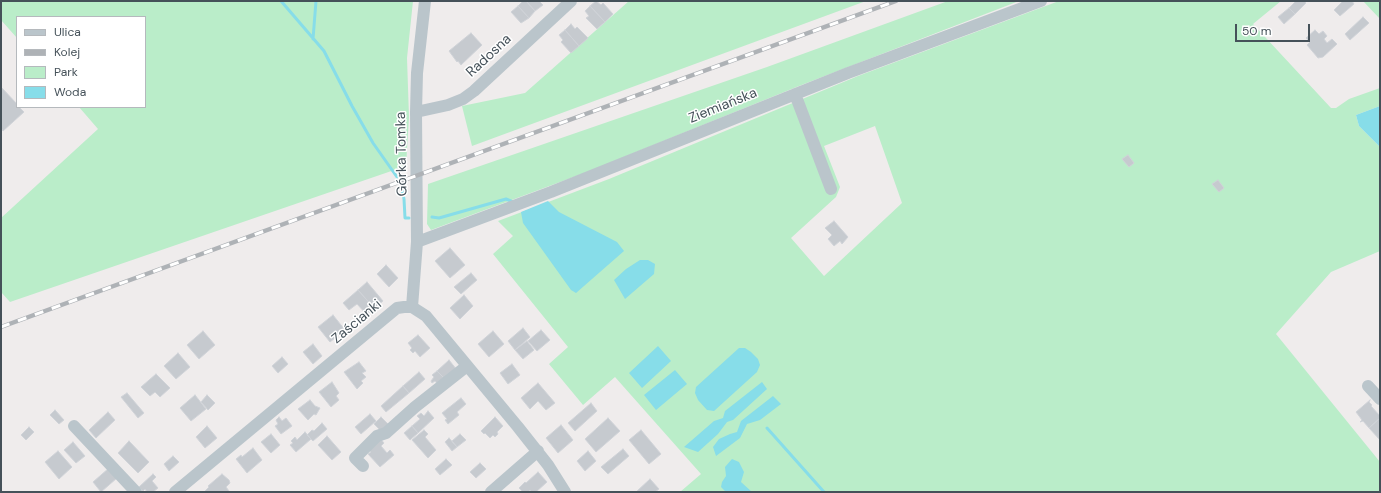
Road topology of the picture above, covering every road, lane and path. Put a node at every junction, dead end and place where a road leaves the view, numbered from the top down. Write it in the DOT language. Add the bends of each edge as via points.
graph roads {
  1 [pos="425,1"];
  2 [pos="571,1"];
  3 [pos="1041,1"];
  4 [pos="795,94"];
  5 [pos="416,112"];
  6 [pos="831,189"];
  7 [pos="417,242"];
  8 [pos="412,307"];
  9 [pos="467,366"];
  10 [pos="1368,386"];
  11 [pos="1380,399"];
  12 [pos="74,426"];
  13 [pos="538,451"];
  14 [pos="363,466"];
  15 [pos="136,492"];
  16 [pos="175,492"];
  17 [pos="491,492"];
  18 [pos="565,492"];
  1 -- 5 [label="street, Górka Tomka"];
  2 -- 5 [label="street, Radosna" via="463,99"];
  3 -- 4 [label="street, Ziemiańska"];
  4 -- 6 [label="street"];
  4 -- 7 [label="street, Ziemiańska" via="551,192"];
  5 -- 7 [label="street, Górka Tomka"];
  7 -- 8 [label="street, Górka Tomka"];
  8 -- 9 [label="street" via="426,316"];
  8 -- 16 [label="street, Zaścianki" via="397,308"];
  9 -- 13 [label="street"];
  9 -- 14 [label="street" via="386,433 377,436 355,458"];
  10 -- 11 [label="street"];
  12 -- 15 [label="street"];
  13 -- 17 [label="street"];
  13 -- 18 [label="street"];
}
